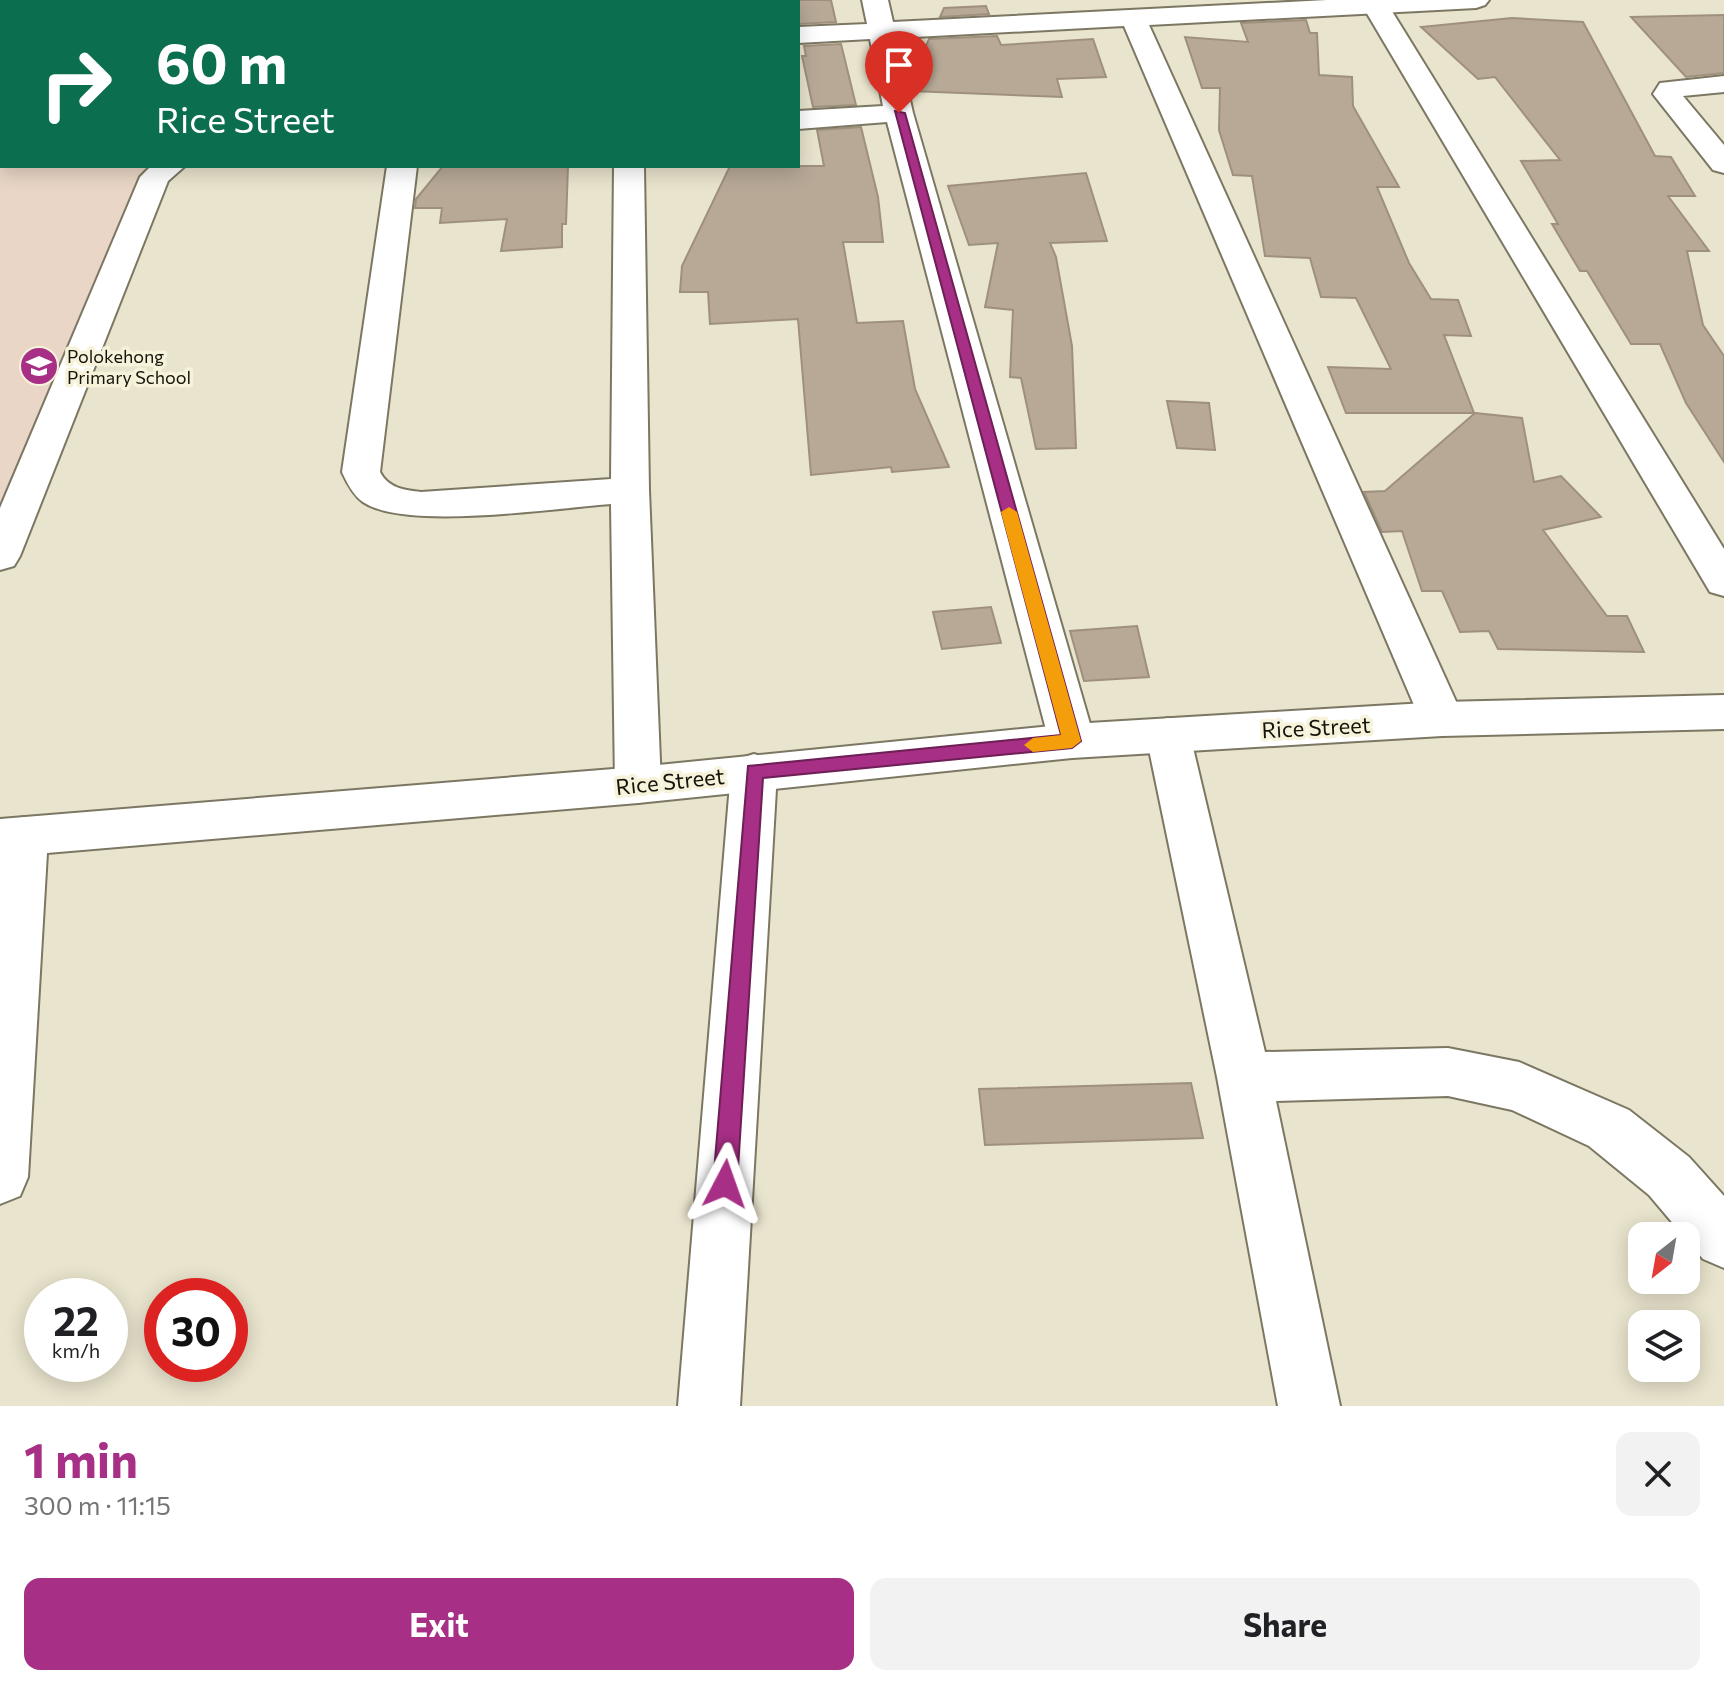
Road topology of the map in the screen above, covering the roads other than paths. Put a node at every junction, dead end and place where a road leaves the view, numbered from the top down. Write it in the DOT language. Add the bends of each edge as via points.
graph roads {
  1 [pos="1476,0"];
  2 [pos="1373,3"];
  3 [pos="879,15"];
  4 [pos="1134,20"];
  5 [pos="800,35"];
  6 [pos="1724,84"];
  7 [pos="899,113"];
  8 [pos="800,120"];
  9 [pos="1724,164"];
  10 [pos="167,168"];
  11 [pos="402,168"];
  12 [pos="629,168"];
  13 [pos="630,490"];
  14 [pos="0,556"];
  15 [pos="1724,582"];
  16 [pos="1724,712"];
  17 [pos="1442,719"];
  18 [pos="1168,735"];
  19 [pos="1072,741"];
  20 [pos="754,772"];
  21 [pos="638,785"];
  22 [pos="12,837"];
  23 [pos="1244,1077"];
  24 [pos="0,1177"];
  25 [pos="1724,1239"];
  26 [pos="709,1406"];
  27 [pos="1309,1406"];
  1 -- 2 [label="street"];
  2 -- 4 [label="street"];
  2 -- 15 [label="street"];
  3 -- 4 [label="street"];
  3 -- 5 [label="street"];
  3 -- 7 [label="street"];
  4 -- 17 [label="street"];
  6 -- 9 [label="street" via="1679,86 1667,94"];
  7 -- 8 [label="street"];
  7 -- 19 [label="street"];
  10 -- 14 [label="street" via="155,177"];
  11 -- 13 [label="street" via="361,472 364,482 377,495 421,505"];
  12 -- 13 [label="street"];
  13 -- 21 [label="street"];
  16 -- 17 [label="street, Rice Street"];
  17 -- 18 [label="street, Rice Street"];
  18 -- 19 [label="street, Rice Street"];
  18 -- 23 [label="street"];
  19 -- 20 [label="street, Rice Street"];
  20 -- 21 [label="street, Rice Street"];
  20 -- 26 [label="street"];
  21 -- 22 [label="street, Rice Street"];
  22 -- 24 [label="street"];
  23 -- 25 [label="street" via="1448,1072 1519,1087 1609,1128 1669,1176"];
  23 -- 27 [label="street"];
}
